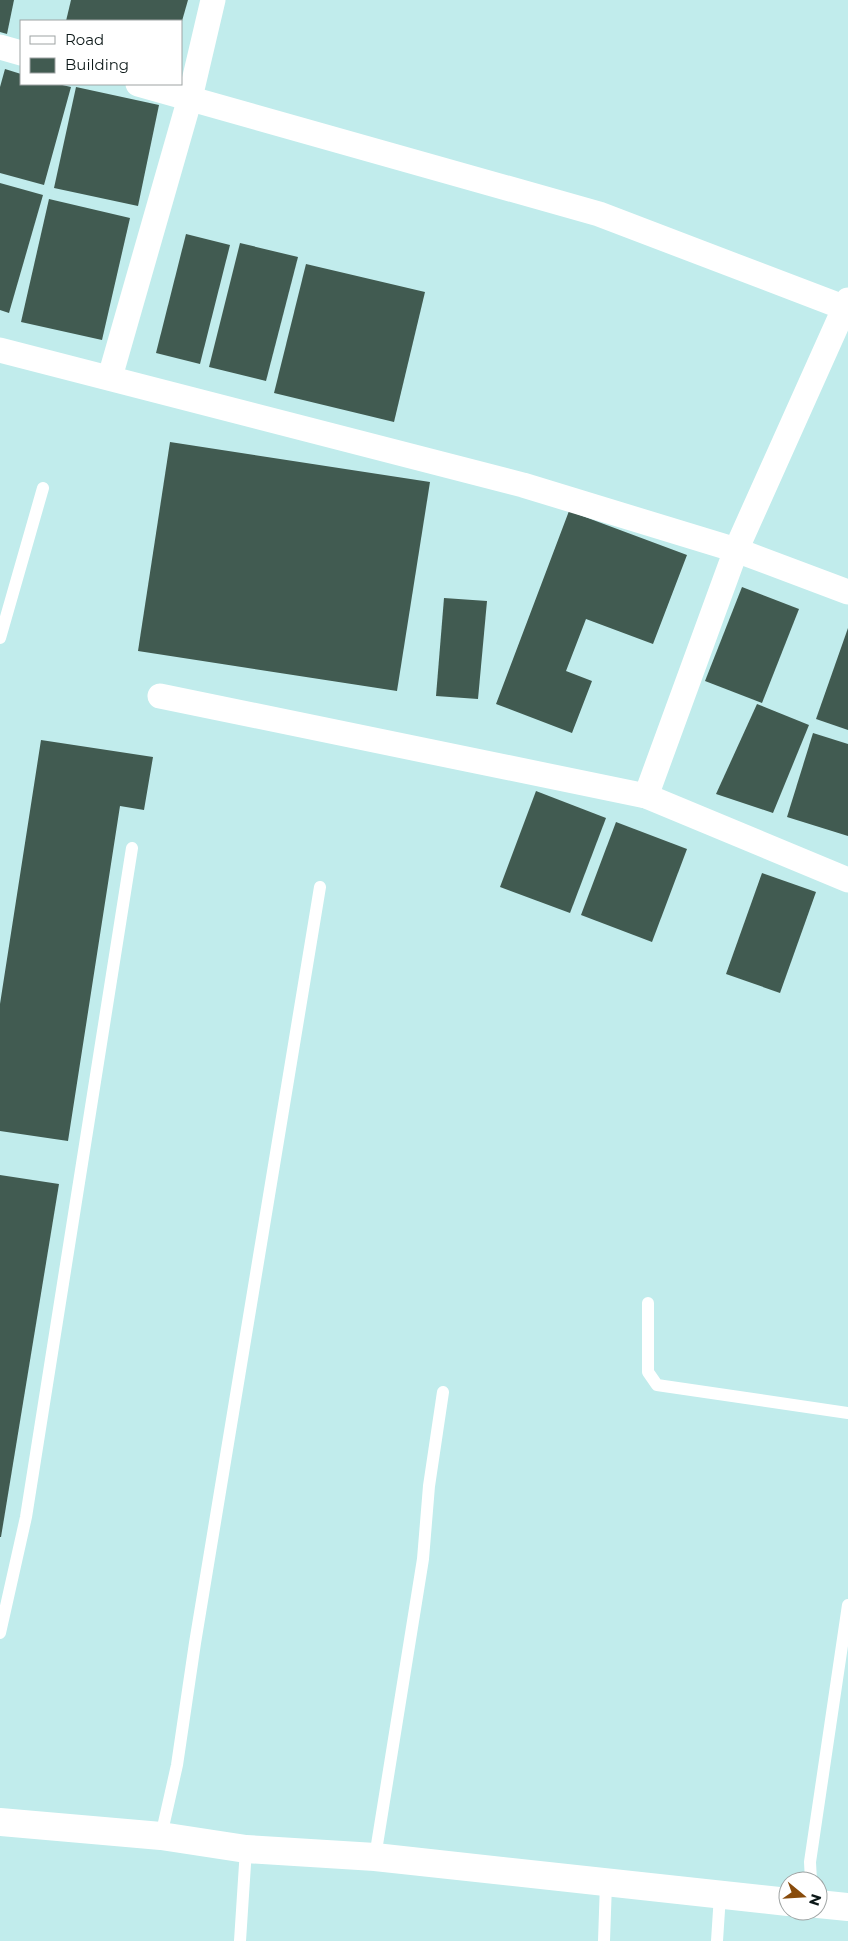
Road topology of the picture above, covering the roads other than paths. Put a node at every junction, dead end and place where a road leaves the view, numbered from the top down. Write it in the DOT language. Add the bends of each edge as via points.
graph roads {
  1 [pos="213,0"];
  2 [pos="0,47"];
  3 [pos="20,53"];
  4 [pos="142,85"];
  5 [pos="190,98"];
  6 [pos="847,306"];
  7 [pos="0,350"];
  8 [pos="110,377"];
  9 [pos="43,488"];
  10 [pos="736,550"];
  11 [pos="848,592"];
  12 [pos="0,638"];
  13 [pos="160,696"];
  14 [pos="646,796"];
  15 [pos="132,848"];
  16 [pos="848,880"];
  17 [pos="320,887"];
  18 [pos="648,1303"];
  19 [pos="443,1392"];
  20 [pos="848,1413"];
  21 [pos="848,1604"];
  22 [pos="0,1634"];
  23 [pos="0,1822"];
  24 [pos="161,1836"];
  25 [pos="246,1848"];
  26 [pos="375,1857"];
  27 [pos="810,1871"];
  28 [pos="606,1883"];
  29 [pos="720,1894"];
  30 [pos="778,1901"];
  31 [pos="828,1905"];
  32 [pos="848,1907"];
  33 [pos="240,1941"];
  34 [pos="604,1941"];
  35 [pos="717,1941"];
  1 -- 5 [label="street"];
  2 -- 3 [label="street"];
  4 -- 5 [label="street"];
  5 -- 6 [label="street" via="599,214"];
  5 -- 8 [label="street"];
  6 -- 10 [label="street"];
  7 -- 8 [label="street"];
  8 -- 10 [label="street" via="523,485"];
  9 -- 12 [label="lane"];
  10 -- 11 [label="street"];
  10 -- 14 [label="street"];
  13 -- 14 [label="street"];
  14 -- 16 [label="street"];
  15 -- 22 [label="lane" via="27,1508"];
  17 -- 24 [label="lane" via="177,1765"];
  18 -- 20 [label="lane" via="648,1372 657,1385"];
  19 -- 26 [label="lane" via="429,1486 423,1559"];
  21 -- 27 [label="lane"];
  23 -- 24 [label="street"];
  24 -- 25 [label="street"];
  25 -- 26 [label="street"];
  25 -- 33 [label="lane"];
  26 -- 28 [label="street"];
  28 -- 29 [label="street"];
  28 -- 34 [label="lane"];
  29 -- 30 [label="street"];
  29 -- 35 [label="lane"];
  31 -- 32 [label="street"];
}
